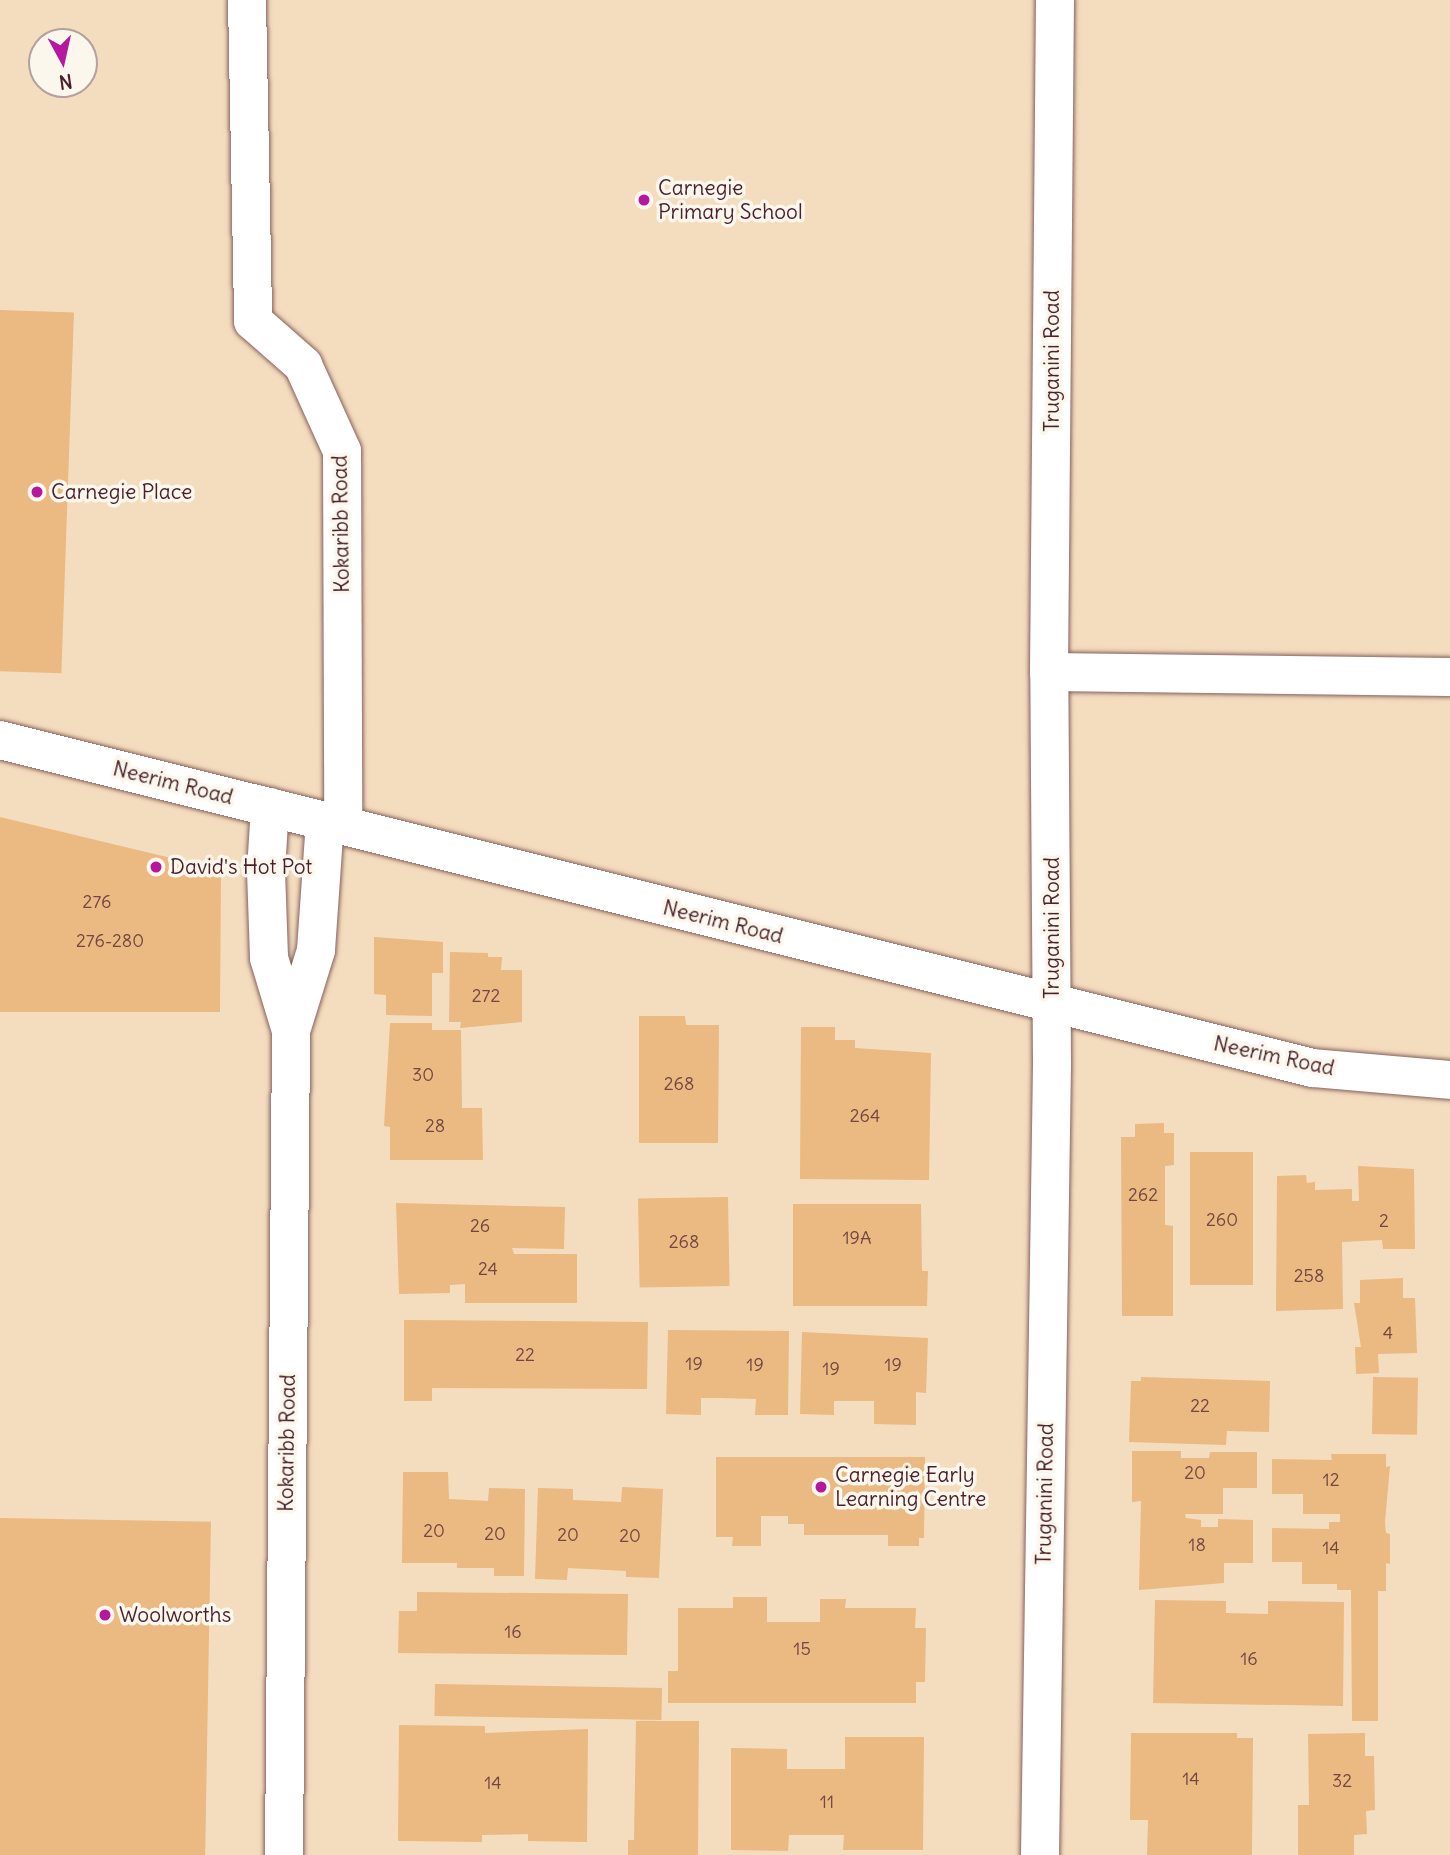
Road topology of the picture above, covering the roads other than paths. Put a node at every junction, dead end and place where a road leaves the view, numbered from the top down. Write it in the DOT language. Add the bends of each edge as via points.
graph roads {
  1 [pos="247,0"];
  2 [pos="1055,0"];
  3 [pos="1049,672"];
  4 [pos="1450,677"];
  5 [pos="0,740"];
  6 [pos="270,807"];
  7 [pos="334,824"];
  8 [pos="1052,1004"];
  9 [pos="290,1031"];
  10 [pos="1450,1080"];
  11 [pos="285,1855"];
  12 [pos="1040,1855"];
  1 -- 7 [label="street, Kokaribb Road" via="253,321 303,365 342,451"];
  2 -- 3 [label="street, Truganini Road"];
  3 -- 4 [label="street"];
  3 -- 8 [label="street, Truganini Road"];
  5 -- 6 [label="street, Neerim Road"];
  6 -- 7 [label="street, Neerim Road"];
  6 -- 9 [label="street, Kokaribb Road" via="266,871 270,958"];
  7 -- 8 [label="street, Neerim Road"];
  7 -- 9 [label="street, Kokaribb Road" via="316,950"];
  8 -- 10 [label="street, Neerim Road" via="1313,1068"];
  8 -- 12 [label="street, Truganini Road"];
  9 -- 11 [label="street, Kokaribb Road"];
}
